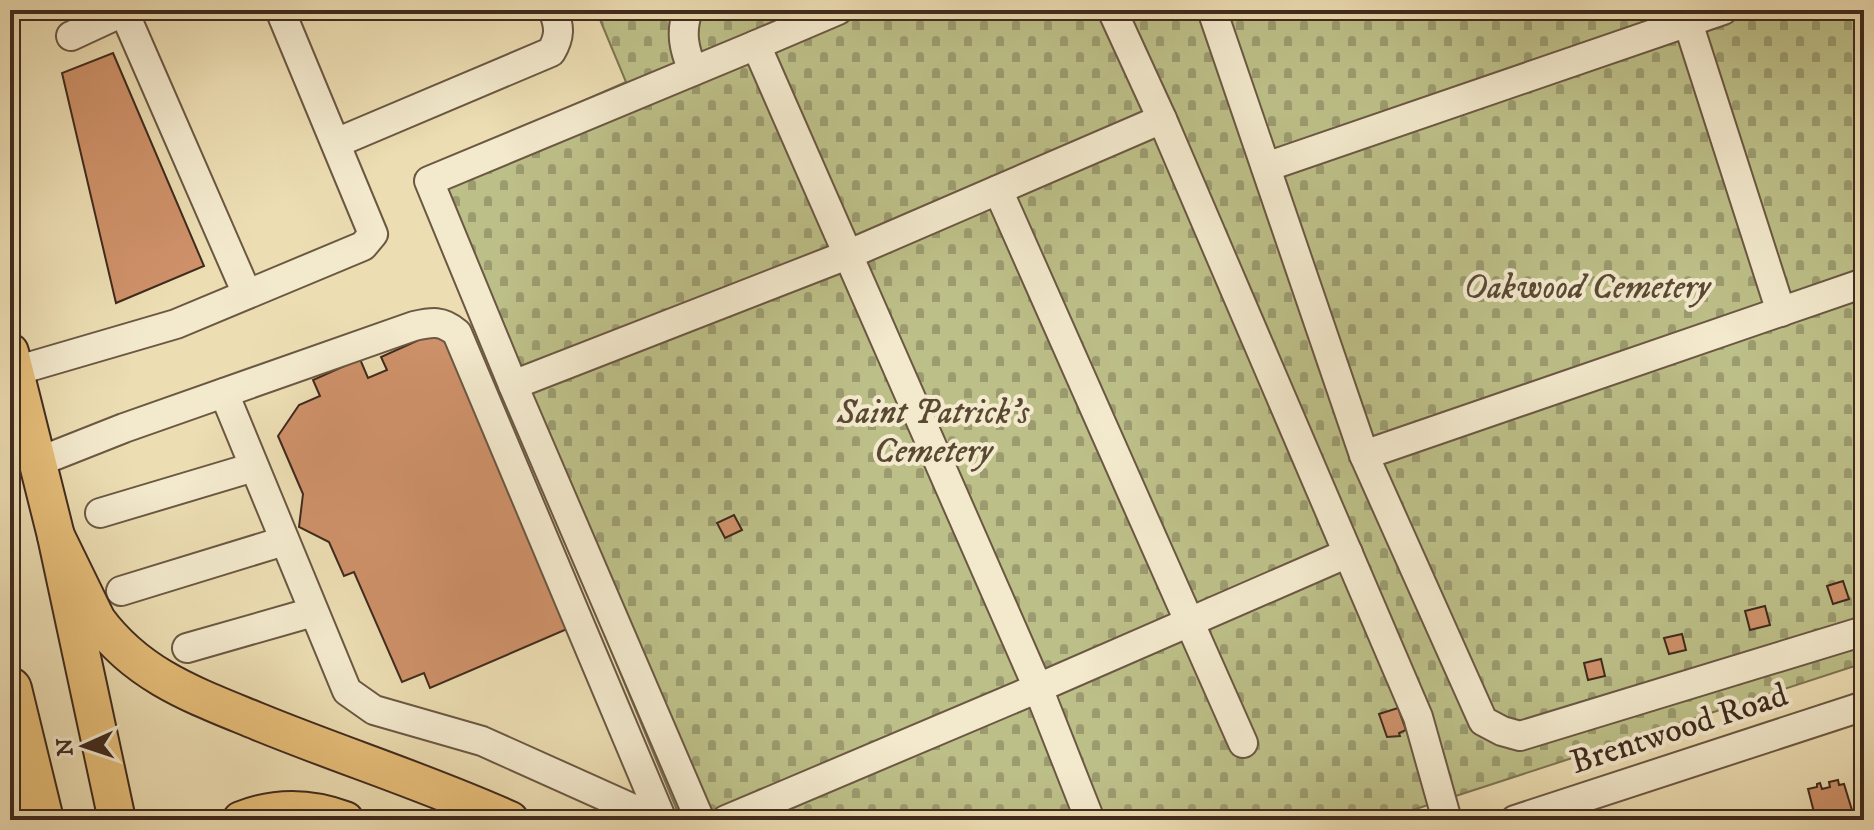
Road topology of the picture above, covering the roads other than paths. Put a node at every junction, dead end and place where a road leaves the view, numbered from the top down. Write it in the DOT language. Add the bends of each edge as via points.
graph roads {
  1 [pos="280,10"];
  2 [pos="553,10"];
  3 [pos="688,10"];
  4 [pos="1112,10"];
  5 [pos="1212,10"];
  6 [pos="1723,10"];
  7 [pos="126,11"];
  8 [pos="820,13"];
  9 [pos="1686,16"];
  10 [pos="71,36"];
  11 [pos="756,45"];
  12 [pos="693,71"];
  13 [pos="1162,119"];
  14 [pos="336,143"];
  15 [pos="1266,167"];
  16 [pos="998,190"];
  17 [pos="847,255"];
  18 [pos="1864,285"];
  19 [pos="247,294"];
  20 [pos="1781,312"];
  21 [pos="12,362"];
  22 [pos="513,385"];
  23 [pos="224,393"];
  24 [pos="1364,455"];
  25 [pos="38,462"];
  26 [pos="254,467"];
  27 [pos="100,513"];
  28 [pos="56,536"];
  29 [pos="284,541"];
  30 [pos="1348,553"];
  31 [pos="121,591"];
  32 [pos="313,612"];
  33 [pos="1189,622"];
  34 [pos="1864,631"];
  35 [pos="187,648"];
  36 [pos="1038,688"];
  37 [pos="10,689"];
  38 [pos="1864,706"];
  39 [pos="1243,743"];
  40 [pos="42,820"];
  41 [pos="117,820"];
  42 [pos="241,820"];
  43 [pos="345,820"];
  44 [pos="510,820"];
  45 [pos="660,820"];
  46 [pos="700,820"];
  47 [pos="726,820"];
  48 [pos="1090,820"];
  49 [pos="1447,820"];
  50 [pos="1515,820"];
  1 -- 14 [label="street"];
  2 -- 14 [label="street" via="559,39 551,52"];
  3 -- 12 [label="street" via="683,46"];
  4 -- 13 [label="street"];
  5 -- 15 [label="street"];
  6 -- 9 [label="street"];
  7 -- 10 [label="street"];
  7 -- 19 [label="street"];
  8 -- 11 [label="street"];
  9 -- 15 [label="street"];
  9 -- 20 [label="street"];
  11 -- 12 [label="street"];
  11 -- 17 [label="street"];
  12 -- 22 [label="street" via="429,181"];
  13 -- 16 [label="street"];
  13 -- 30 [label="street"];
  14 -- 19 [label="street" via="373,234 363,246"];
  15 -- 24 [label="street"];
  16 -- 17 [label="street"];
  16 -- 33 [label="street"];
  17 -- 22 [label="street"];
  17 -- 36 [label="street"];
  18 -- 20 [label="street"];
  19 -- 21 [label="street" via="176,324"];
  20 -- 24 [label="street"];
  21 -- 25 [label="main road"];
  22 -- 46 [label="street"];
  23 -- 25 [label="street"];
  23 -- 26 [label="street"];
  23 -- 45 [label="street" via="433,321 457,333"];
  24 -- 34 [label="street" via="1483,721 1502,731 1520,736"];
  25 -- 28 [label="main road"];
  26 -- 27 [label="street"];
  26 -- 29 [label="street"];
  28 -- 41 [label="main road"];
  28 -- 44 [label="main road" via="97,620 132,659 164,681"];
  29 -- 31 [label="street"];
  29 -- 32 [label="street"];
  30 -- 33 [label="street"];
  30 -- 49 [label="street" via="1418,717"];
  32 -- 35 [label="street"];
  32 -- 45 [label="street" via="347,691 374,710 482,741"];
  33 -- 36 [label="street"];
  33 -- 39 [label="street"];
  36 -- 47 [label="street"];
  36 -- 48 [label="street"];
  37 -- 40 [label="highway"];
  38 -- 50 [label="street, Brentwood Road"];
  42 -- 43 [label="main road" via="288,809"];
}
